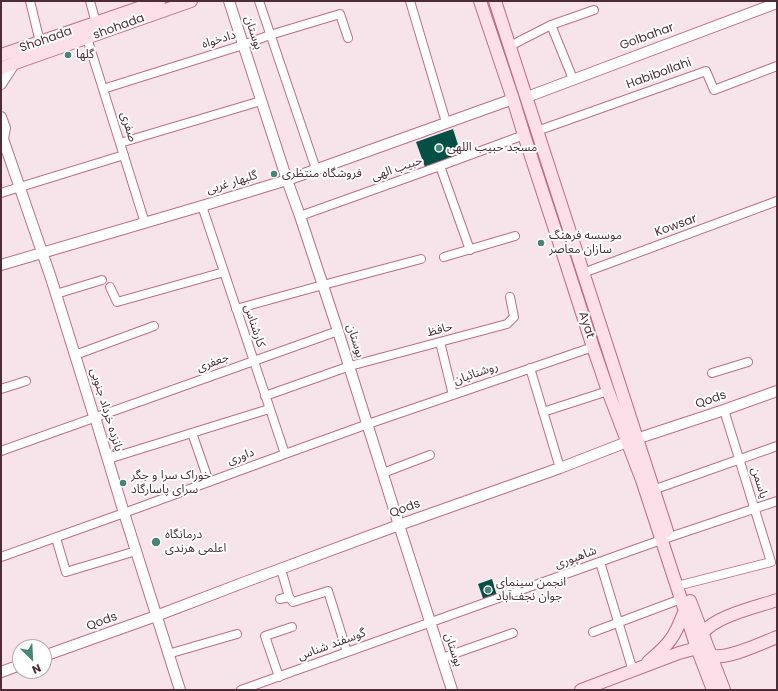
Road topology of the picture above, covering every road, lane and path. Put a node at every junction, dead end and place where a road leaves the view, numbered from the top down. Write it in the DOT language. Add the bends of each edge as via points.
graph roads {
  1 [pos="30,1"];
  2 [pos="90,1"];
  3 [pos="159,1"];
  4 [pos="191,1"];
  5 [pos="229,1"];
  6 [pos="259,1"];
  7 [pos="410,1"];
  8 [pos="480,1"];
  9 [pos="495,1"];
  10 [pos="777,3"];
  11 [pos="594,10"];
  12 [pos="96,23"];
  13 [pos="551,25"];
  14 [pos="270,35"];
  15 [pos="87,38"];
  16 [pos="348,38"];
  17 [pos="40,42"];
  18 [pos="243,45"];
  19 [pos="510,46"];
  20 [pos="7,55"];
  21 [pos="777,66"];
  22 [pos="1,68"];
  23 [pos="573,79"];
  24 [pos="1,84"];
  25 [pos="103,89"];
  26 [pos="527,97"];
  27 [pos="513,99"];
  28 [pos="261,101"];
  29 [pos="1,117"];
  30 [pos="446,122"];
  31 [pos="537,131"];
  32 [pos="524,135"];
  33 [pos="2,139"];
  34 [pos="120,143"];
  35 [pos="124,155"];
  36 [pos="440,166"];
  37 [pos="316,169"];
  38 [pos="286,180"];
  39 [pos="20,188"];
  40 [pos="1,194"];
  41 [pos="777,201"];
  42 [pos="202,206"];
  43 [pos="300,216"];
  44 [pos="145,222"];
  45 [pos="515,236"];
  46 [pos="470,250"];
  47 [pos="42,252"];
  48 [pos="444,257"];
  49 [pos="421,259"];
  50 [pos="1,265"];
  51 [pos="224,272"];
  52 [pos="583,273"];
  53 [pos="102,280"];
  54 [pos="323,284"];
  55 [pos="110,287"];
  56 [pos="56,294"];
  57 [pos="510,297"];
  58 [pos="236,309"];
  59 [pos="154,326"];
  60 [pos="338,331"];
  61 [pos="440,342"];
  62 [pos="593,347"];
  63 [pos="75,355"];
  64 [pos="253,361"];
  65 [pos="748,362"];
  66 [pos="350,366"];
  67 [pos="530,368"];
  68 [pos="712,373"];
  69 [pos="26,381"];
  70 [pos="1,389"];
  71 [pos="608,391"];
  72 [pos="777,391"];
  73 [pos="453,395"];
  74 [pos="265,396"];
  75 [pos="270,409"];
  76 [pos="724,410"];
  77 [pos="543,412"];
  78 [pos="95,417"];
  79 [pos="368,424"];
  80 [pos="192,433"];
  81 [pos="632,440"];
  82 [pos="777,446"];
  83 [pos="1,451"];
  84 [pos="285,454"];
  85 [pos="430,455"];
  86 [pos="108,459"];
  87 [pos="740,460"];
  88 [pos="560,468"];
  89 [pos="383,473"];
  90 [pos="209,482"];
  91 [pos="650,491"];
  92 [pos="777,501"];
  93 [pos="755,509"];
  94 [pos="124,513"];
  95 [pos="399,525"];
  96 [pos="56,538"];
  97 [pos="665,539"];
  98 [pos="136,551"];
  99 [pos="1,557"];
  100 [pos="600,562"];
  101 [pos="281,568"];
  102 [pos="680,585"];
  103 [pos="289,597"];
  104 [pos="280,599"];
  105 [pos="777,600"];
  106 [pos="686,606"];
  107 [pos="156,616"];
  108 [pos="718,621"];
  109 [pos="618,622"];
  110 [pos="431,623"];
  111 [pos="292,627"];
  112 [pos="593,632"];
  113 [pos="513,633"];
  114 [pos="237,634"];
  115 [pos="703,634"];
  116 [pos="777,638"];
  117 [pos="697,648"];
  118 [pos="347,652"];
  119 [pos="52,653"];
  120 [pos="735,653"];
  121 [pos="168,654"];
  122 [pos="712,656"];
  123 [pos="442,658"];
  124 [pos="12,668"];
  125 [pos="637,669"];
  126 [pos="1,672"];
  127 [pos="279,677"];
  128 [pos="180,690"];
  129 [pos="241,690"];
  130 [pos="452,690"];
  131 [pos="581,690"];
  132 [pos="713,690"];
  133 [pos="725,690"];
  1 -- 17 [label="street"];
  2 -- 12 [label="street"];
  3 -- 12 [label="main road, Shohada"];
  4 -- 15 [label="main road, shohada"];
  5 -- 18 [label="street, بوستان"];
  6 -- 14 [label="street"];
  7 -- 30 [label="street"];
  8 -- 27 [label="main road, Ayat"];
  9 -- 19 [label="main road, Ayat"];
  10 -- 23 [label="street, Golbahar"];
  11 -- 13 [label="street"];
  12 -- 17 [label="main road, Shohada"];
  13 -- 19 [label="street"];
  13 -- 23 [label="street"];
  14 -- 16 [label="street, دادخواه" via="340,14"];
  14 -- 18 [label="street, دادخواه"];
  14 -- 37 [label="street"];
  15 -- 20 [label="main road, shohada"];
  15 -- 25 [label="street, صفری"];
  17 -- 20 [label="main road, Shohada"];
  18 -- 25 [label="street, دادخواه"];
  18 -- 28 [label="street, بوستان"];
  19 -- 26 [label="main road, Ayat"];
  20 -- 22 [label="main road, shohada"];
  20 -- 24 [label="street"];
  21 -- 31 [label="street, Habibollahi" via="714,90 706,71"];
  23 -- 26 [label="street, Golbahar"];
  25 -- 34 [label="street, صفری"];
  26 -- 31 [label="main road, Ayat"];
  27 -- 30 [label="street, گلبهار غربی"];
  27 -- 32 [label="main road, Ayat"];
  28 -- 34 [label="street"];
  28 -- 38 [label="street, بوستان"];
  29 -- 33 [label="street, پانزده خرداد جنوبی" via="4,128"];
  30 -- 37 [label="street, گلبهار غربی"];
  31 -- 52 [label="main road, Ayat"];
  32 -- 36 [label="street, حبیب الهی"];
  32 -- 62 [label="main road, Ayat"];
  33 -- 39 [label="street, پانزده خرداد جنوبی"];
  34 -- 35 [label="street, صفری"];
  35 -- 39 [label="street"];
  35 -- 44 [label="street, صفری"];
  36 -- 43 [label="street, حبیب الهی"];
  36 -- 46 [label="street"];
  37 -- 38 [label="street, گلبهار غربی"];
  38 -- 42 [label="street, گلبهار غربی"];
  38 -- 43 [label="street, بوستان"];
  39 -- 40 [label="street"];
  39 -- 47 [label="street, پانزده خرداد جنوبی"];
  41 -- 52 [label="street, Kowsar"];
  42 -- 44 [label="street, گلبهار غربی"];
  42 -- 51 [label="street, کارشناس"];
  43 -- 54 [label="street, بوستان"];
  44 -- 47 [label="street, گلبهار غربی"];
  45 -- 46 [label="street"];
  46 -- 48 [label="street"];
  47 -- 50 [label="street, گلبهار غربی"];
  47 -- 56 [label="street, پانزده خرداد جنوبی"];
  49 -- 54 [label="street"];
  51 -- 55 [label="street" via="117,302"];
  51 -- 58 [label="street, کارشناس"];
  52 -- 81 [label="main road, Ayat"];
  53 -- 56 [label="street"];
  54 -- 58 [label="street"];
  54 -- 60 [label="street, بوستان"];
  56 -- 63 [label="street, پانزده خرداد جنوبی"];
  57 -- 61 [label="street, حافظ" via="514,317 506,324"];
  58 -- 64 [label="street, کارشناس"];
  59 -- 63 [label="street"];
  60 -- 64 [label="street, جعفری"];
  60 -- 66 [label="street, بوستان"];
  61 -- 66 [label="street, حافظ"];
  61 -- 73 [label="street"];
  62 -- 67 [label="street, روشنائیان"];
  62 -- 71 [label="main road, Ayat"];
  63 -- 78 [label="street, پانزده خرداد جنوبی"];
  64 -- 74 [label="street, کارشناس"];
  64 -- 78 [label="street, جعفری"];
  65 -- 68 [label="street"];
  66 -- 74 [label="street, حافظ"];
  66 -- 79 [label="street, بوستان"];
  67 -- 73 [label="street, روشنائیان"];
  67 -- 77 [label="street"];
  69 -- 70 [label="street"];
  71 -- 77 [label="street"];
  71 -- 81 [label="main road, Ayat"];
  72 -- 76 [label="street, Qods"];
  73 -- 79 [label="street, روشنائیان"];
  74 -- 75 [label="street, کارشناس"];
  75 -- 80 [label="street"];
  75 -- 84 [label="street, کارشناس"];
  76 -- 81 [label="street, Qods"];
  76 -- 87 [label="street, یاسمن"];
  77 -- 88 [label="street"];
  78 -- 83 [label="street, جعفری"];
  78 -- 86 [label="street, پانزده خرداد جنوبی"];
  79 -- 84 [label="street, داوری"];
  79 -- 89 [label="street, بوستان"];
  80 -- 86 [label="street"];
  80 -- 90 [label="street"];
  81 -- 88 [label="street, Qods"];
  81 -- 91 [label="main road, Ayat"];
  82 -- 87 [label="street"];
  84 -- 90 [label="street, داوری"];
  85 -- 89 [label="street"];
  86 -- 94 [label="street, پانزده خرداد جنوبی"];
  87 -- 91 [label="street"];
  87 -- 93 [label="street, یاسمن"];
  88 -- 95 [label="street, Qods"];
  89 -- 95 [label="street, بوستان"];
  90 -- 94 [label="street, داوری"];
  91 -- 97 [label="main road, Ayat"];
  92 -- 93 [label="street, شاهپوری"];
  93 -- 97 [label="street, شاهپوری"];
  93 -- 102 [label="street, یاسمن" via="771,562"];
  94 -- 96 [label="street, داوری"];
  94 -- 98 [label="street, پانزده خرداد جنوبی"];
  95 -- 101 [label="street, Qods"];
  95 -- 110 [label="street, بوستان"];
  96 -- 98 [label="street" via="66,572"];
  96 -- 99 [label="street, داوری"];
  97 -- 100 [label="street, شاهپوری"];
  97 -- 102 [label="main road, Ayat"];
  98 -- 107 [label="street, پانزده خرداد جنوبی"];
  100 -- 109 [label="street"];
  100 -- 110 [label="street, شاهپوری"];
  101 -- 103 [label="street"];
  101 -- 107 [label="street, Qods"];
  102 -- 106 [label="main road, Ayat"];
  103 -- 104 [label="street"];
  103 -- 118 [label="street" via="292,602 328,591"];
  105 -- 108 [label="main road"];
  106 -- 108 [label="main road" via="710,620"];
  106 -- 109 [label="street"];
  106 -- 115 [label="main road, Ayat"];
  106 -- 117 [label="main road, Ayat"];
  106 -- 125 [label="main road" via="671,640"];
  107 -- 119 [label="street, Qods"];
  107 -- 121 [label="street, پانزده خرداد جنوبی"];
  108 -- 115 [label="main road"];
  109 -- 112 [label="street"];
  109 -- 125 [label="street"];
  110 -- 118 [label="street, گوسفند شناس"];
  110 -- 123 [label="street, بوستان"];
  111 -- 127 [label="street" via="265,636"];
  113 -- 123 [label="street"];
  114 -- 121 [label="street"];
  115 -- 117 [label="main road"];
  115 -- 122 [label="main road, Ayat"];
  116 -- 120 [label="main road"];
  117 -- 122 [label="main road"];
  117 -- 125 [label="main road"];
  117 -- 132 [label="main road, Ayat"];
  118 -- 127 [label="street, گوسفند شناس"];
  120 -- 122 [label="main road"];
  120 -- 133 [label="main road" via="724,664 722,672"];
  121 -- 128 [label="street, پانزده خرداد جنوبی"];
  122 -- 133 [label="main road, Ayat"];
  123 -- 130 [label="street, بوستان"];
  124 -- 126 [label="street"];
  125 -- 131 [label="main road"];
  127 -- 129 [label="street, گوسفند شناس"];
}
